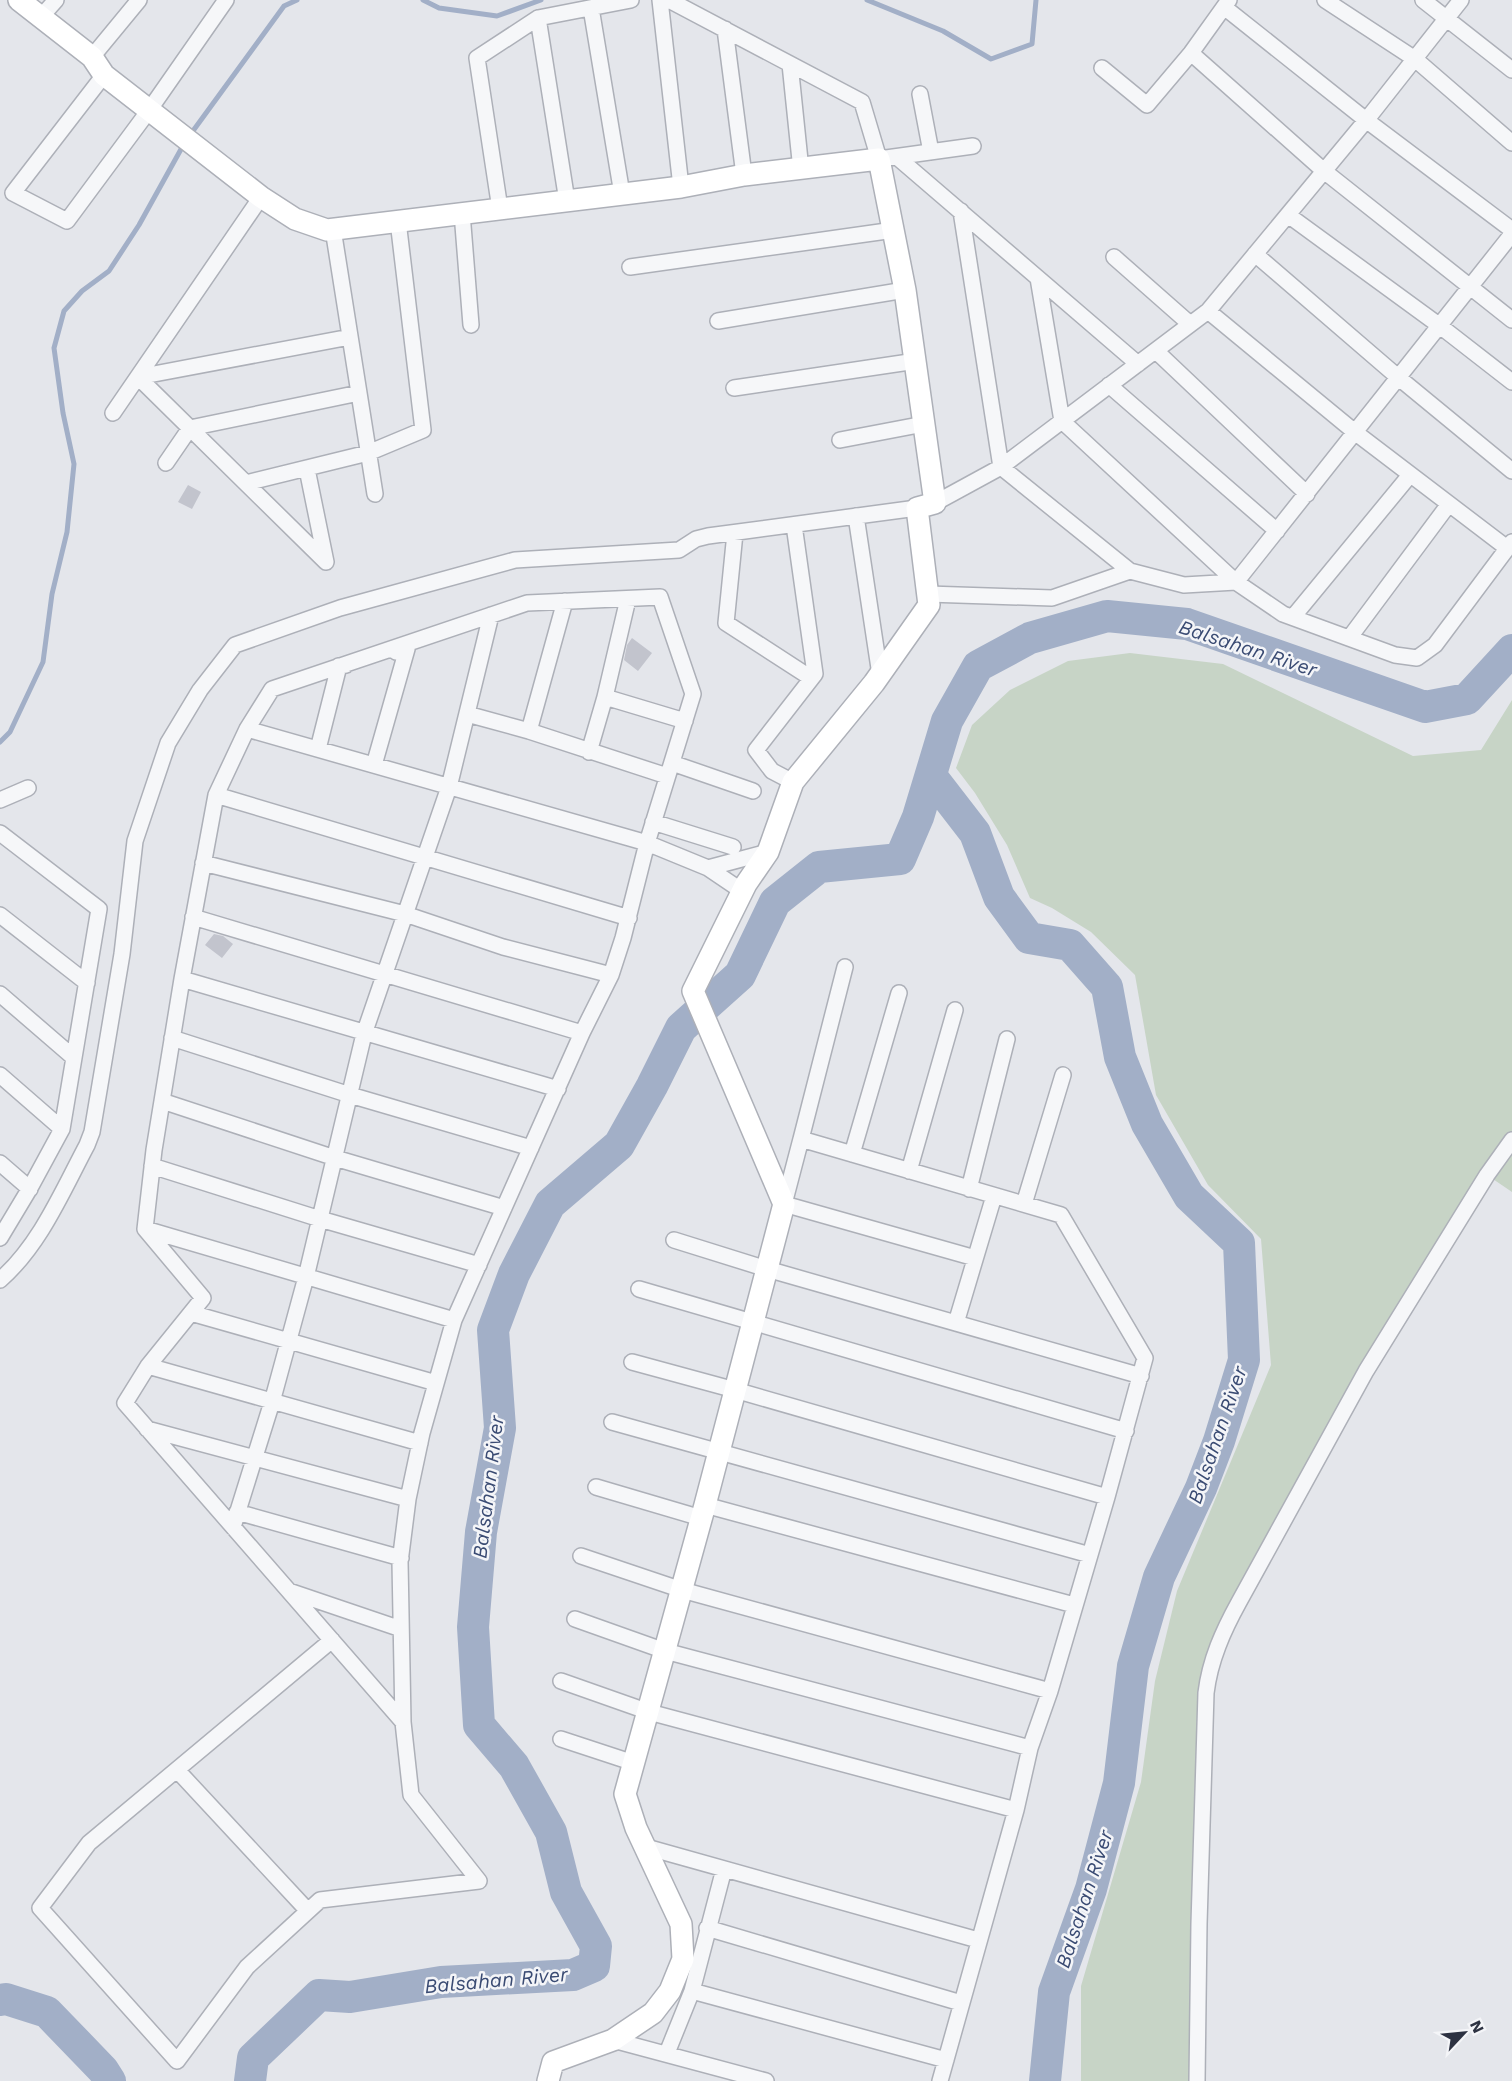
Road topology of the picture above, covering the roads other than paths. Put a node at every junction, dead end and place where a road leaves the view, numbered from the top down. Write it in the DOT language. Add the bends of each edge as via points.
graph roads {
  1 [pos="18,0"];
  2 [pos="56,0"];
  3 [pos="139,0"];
  4 [pos="226,0"];
  5 [pos="632,0"];
  6 [pos="660,0"];
  7 [pos="669,0"];
  8 [pos="1325,0"];
  9 [pos="1423,0"];
  10 [pos="1461,0"];
  11 [pos="1227,4"];
  12 [pos="591,8"];
  13 [pos="40,18"];
  14 [pos="537,18"];
  15 [pos="1446,20"];
  16 [pos="725,30"];
  17 [pos="1191,53"];
  18 [pos="92,57"];
  19 [pos="1415,59"];
  20 [pos="790,64"];
  21 [pos="1102,68"];
  22 [pos="1512,70"];
  23 [pos="104,75"];
  24 [pos="920,94"];
  25 [pos="150,109"];
  26 [pos="1366,120"];
  27 [pos="1512,143"];
  28 [pos="973,146"];
  29 [pos="931,152"];
  30 [pos="888,158"];
  31 [pos="801,170"];
  32 [pos="1324,171"];
  33 [pos="744,175"];
  34 [pos="681,187"];
  35 [pos="622,194"];
  36 [pos="261,197"];
  37 [pos="567,201"];
  38 [pos="500,209"];
  39 [pos="961,212"];
  40 [pos="462,213"];
  41 [pos="1288,215"];
  42 [pos="398,221"];
  43 [pos="333,229"];
  44 [pos="894,230"];
  45 [pos="1512,230"];
  46 [pos="1512,234"];
  47 [pos="1255,254"];
  48 [pos="1114,257"];
  49 [pos="630,267"];
  50 [pos="1038,278"];
  51 [pos="1471,286"];
  52 [pos="905,290"];
  53 [pos="1208,311"];
  54 [pos="1512,320"];
  55 [pos="718,321"];
  56 [pos="1190,324"];
  57 [pos="471,325"];
  58 [pos="1440,326"];
  59 [pos="350,337"];
  60 [pos="1155,351"];
  61 [pos="916,361"];
  62 [pos="1138,364"];
  63 [pos="138,377"];
  64 [pos="1399,378"];
  65 [pos="1512,382"];
  66 [pos="1109,385"];
  67 [pos="734,388"];
  68 [pos="359,393"];
  69 [pos="113,413"];
  70 [pos="1062,421"];
  71 [pos="924,424"];
  72 [pos="190,428"];
  73 [pos="1356,433"];
  74 [pos="840,440"];
  75 [pos="368,453"];
  76 [pos="166,463"];
  77 [pos="1001,467"];
  78 [pos="307,469"];
  79 [pos="1512,471"];
  80 [pos="1410,475"];
  81 [pos="246,483"];
  82 [pos="375,494"];
  83 [pos="1307,494"];
  84 [pos="1449,504"];
  85 [pos="926,505"];
  86 [pos="856,516"];
  87 [pos="794,525"];
  88 [pos="1277,531"];
  89 [pos="735,532"];
  90 [pos="1510,545"];
  91 [pos="1130,571"];
  92 [pos="1236,582"];
  93 [pos="928,594"];
  94 [pos="628,599"];
  95 [pos="565,602"];
  96 [pos="491,615"];
  97 [pos="1293,617"];
  98 [pos="1350,637"];
  99 [pos="339,666"];
  100 [pos="880,675"];
  101 [pos="811,678"];
  102 [pos="604,697"];
  103 [pos="467,714"];
  104 [pos="685,721"];
  105 [pos="247,729"];
  106 [pos="530,731"];
  107 [pos="318,749"];
  108 [pos="589,752"];
  109 [pos="374,765"];
  110 [pos="670,770"];
  111 [pos="793,782"];
  112 [pos="449,787"];
  113 [pos="28,788"];
  114 [pos="753,791"];
  115 [pos="216,795"];
  116 [pos="0,800"];
  117 [pos="653,822"];
  118 [pos="0,833"];
  119 [pos="646,843"];
  120 [pos="732,847"];
  121 [pos="768,852"];
  122 [pos="425,858"];
  123 [pos="203,863"];
  124 [pos="708,868"];
  125 [pos="742,891"];
  126 [pos="405,914"];
  127 [pos="0,915"];
  128 [pos="193,916"];
  129 [pos="628,918"];
  130 [pos="845,968"];
  131 [pos="385,974"];
  132 [pos="611,975"];
  133 [pos="182,979"];
  134 [pos="87,983"];
  135 [pos="899,993"];
  136 [pos="0,994"];
  137 [pos="955,1010"];
  138 [pos="364,1034"];
  139 [pos="582,1034"];
  140 [pos="172,1038"];
  141 [pos="1007,1039"];
  142 [pos="73,1058"];
  143 [pos="0,1075"];
  144 [pos="1063,1075"];
  145 [pos="558,1089"];
  146 [pos="350,1095"];
  147 [pos="162,1101"];
  148 [pos="62,1129"];
  149 [pos="801,1139"];
  150 [pos="1512,1140"];
  151 [pos="531,1148"];
  152 [pos="852,1154"];
  153 [pos="335,1158"];
  154 [pos="0,1163"];
  155 [pos="152,1166"];
  156 [pos="909,1171"];
  157 [pos="30,1189"];
  158 [pos="969,1189"];
  159 [pos="994,1196"];
  160 [pos="784,1204"];
  161 [pos="1024,1204"];
  162 [pos="504,1208"];
  163 [pos="320,1219"];
  164 [pos="145,1229"];
  165 [pos="0,1238"];
  166 [pos="674,1240"];
  167 [pos="975,1258"];
  168 [pos="479,1264"];
  169 [pos="767,1269"];
  170 [pos="306,1276"];
  171 [pos="0,1280"];
  172 [pos="639,1289"];
  173 [pos="191,1312"];
  174 [pos="454,1320"];
  175 [pos="751,1323"];
  176 [pos="956,1323"];
  177 [pos="289,1341"];
  178 [pos="632,1362"];
  179 [pos="148,1366"];
  180 [pos="1141,1376"];
  181 [pos="436,1383"];
  182 [pos="735,1390"];
  183 [pos="272,1402"];
  184 [pos="612,1422"];
  185 [pos="147,1428"];
  186 [pos="1126,1431"];
  187 [pos="420,1443"];
  188 [pos="719,1452"];
  189 [pos="254,1459"];
  190 [pos="596,1487"];
  191 [pos="1107,1497"];
  192 [pos="408,1499"];
  193 [pos="703,1511"];
  194 [pos="235,1520"];
  195 [pos="1090,1554"];
  196 [pos="580,1556"];
  197 [pos="401,1558"];
  198 [pos="682,1590"];
  199 [pos="289,1592"];
  200 [pos="1074,1605"];
  201 [pos="575,1619"];
  202 [pos="401,1629"];
  203 [pos="332,1640"];
  204 [pos="665,1651"];
  205 [pos="561,1681"];
  206 [pos="1050,1691"];
  207 [pos="649,1712"];
  208 [pos="403,1722"];
  209 [pos="561,1739"];
  210 [pos="1030,1748"];
  211 [pos="634,1763"];
  212 [pos="177,1770"];
  213 [pos="1016,1810"];
  214 [pos="646,1847"];
  215 [pos="723,1869"];
  216 [pos="308,1911"];
  217 [pos="707,1928"];
  218 [pos="978,1940"];
  219 [pos="692,1991"];
  220 [pos="961,2002"];
  221 [pos="613,2040"];
  222 [pos="667,2053"];
  223 [pos="946,2060"];
  224 [pos="548,2081"];
  225 [pos="766,2081"];
  226 [pos="940,2081"];
  227 [pos="1197,2081"];
  1 -- 13 [label="street"];
  2 -- 13 [label="street"];
  3 -- 18 [label="street"];
  4 -- 25 [label="street"];
  5 -- 12 [label="street"];
  6 -- 34 [label="street"];
  7 -- 16 [label="street"];
  8 -- 19 [label="street"];
  9 -- 15 [label="street"];
  10 -- 15 [label="street"];
  11 -- 17 [label="street"];
  11 -- 26 [label="street"];
  12 -- 14 [label="street"];
  12 -- 35 [label="street"];
  13 -- 18 [label="street"];
  14 -- 37 [label="street"];
  14 -- 38 [label="street" via="477,58"];
  15 -- 19 [label="street"];
  15 -- 22 [label="street"];
  16 -- 20 [label="street"];
  16 -- 33 [label="street"];
  17 -- 21 [label="street" via="1148,105"];
  17 -- 32 [label="street"];
  18 -- 23 [label="street"];
  19 -- 26 [label="street"];
  19 -- 27 [label="street"];
  20 -- 30 [label="street" via="862,102"];
  20 -- 31 [label="street"];
  23 -- 25 [label="street"];
  23 -- 25 [label="street" via="13,193 67,221"];
  24 -- 29 [label="street"];
  25 -- 36 [label="street"];
  26 -- 32 [label="street"];
  26 -- 45 [label="street"];
  28 -- 29 [label="street"];
  29 -- 30 [label="street"];
  30 -- 31 [label="street"];
  30 -- 39 [label="street"];
  30 -- 44 [label="street"];
  31 -- 33 [label="street"];
  32 -- 41 [label="street"];
  32 -- 51 [label="street"];
  33 -- 34 [label="street"];
  34 -- 35 [label="street"];
  35 -- 37 [label="street"];
  36 -- 43 [label="street" via="295,219"];
  36 -- 63 [label="street"];
  37 -- 38 [label="street"];
  38 -- 40 [label="street"];
  39 -- 50 [label="street"];
  39 -- 77 [label="street"];
  40 -- 42 [label="street"];
  40 -- 57 [label="street"];
  41 -- 47 [label="street"];
  41 -- 58 [label="street"];
  42 -- 43 [label="street"];
  42 -- 75 [label="street" via="423,430"];
  43 -- 59 [label="street"];
  44 -- 49 [label="street"];
  44 -- 52 [label="street"];
  46 -- 51 [label="street"];
  47 -- 53 [label="street"];
  47 -- 64 [label="street"];
  48 -- 56 [label="street"];
  50 -- 62 [label="street"];
  50 -- 70 [label="street"];
  51 -- 54 [label="street"];
  51 -- 58 [label="street"];
  52 -- 55 [label="street"];
  52 -- 61 [label="street"];
  53 -- 56 [label="street"];
  53 -- 73 [label="street"];
  56 -- 60 [label="street"];
  58 -- 64 [label="street"];
  58 -- 65 [label="street"];
  59 -- 63 [label="street"];
  59 -- 68 [label="street"];
  60 -- 62 [label="street"];
  60 -- 83 [label="street"];
  61 -- 67 [label="street"];
  61 -- 71 [label="street"];
  62 -- 66 [label="street"];
  63 -- 69 [label="street"];
  63 -- 72 [label="street"];
  64 -- 73 [label="street"];
  64 -- 79 [label="street"];
  66 -- 70 [label="street"];
  66 -- 88 [label="street"];
  68 -- 72 [label="street"];
  68 -- 75 [label="street"];
  70 -- 77 [label="street"];
  70 -- 92 [label="street"];
  71 -- 74 [label="street"];
  71 -- 85 [label="street"];
  72 -- 76 [label="street"];
  72 -- 81 [label="street"];
  73 -- 80 [label="street"];
  73 -- 83 [label="street"];
  75 -- 78 [label="street"];
  75 -- 82 [label="street"];
  77 -- 85 [label="street"];
  77 -- 91 [label="street"];
  78 -- 81 [label="street"];
  78 -- 81 [label="street" via="326,562"];
  80 -- 84 [label="street"];
  80 -- 97 [label="street"];
  83 -- 88 [label="street"];
  84 -- 90 [label="street"];
  84 -- 98 [label="street"];
  85 -- 86 [label="street"];
  85 -- 93 [label="street"];
  86 -- 87 [label="street"];
  86 -- 100 [label="street"];
  87 -- 89 [label="street"];
  87 -- 101 [label="street" via="815,674"];
  88 -- 92 [label="street"];
  89 -- 101 [label="street" via="726,623"];
  89 -- 171 [label="street" via="696,539 680,550 515,560 340,608 235,645 200,690 168,743 135,841 122,954 92,1132 31,1247"];
  90 -- 98 [label="street" via="1435,645 1417,657 1395,655"];
  91 -- 92 [label="street" via="1184,585"];
  91 -- 93 [label="street" via="1052,598"];
  92 -- 97 [label="street"];
  93 -- 100 [label="street" via="929,605"];
  94 -- 95 [label="street"];
  94 -- 102 [label="street"];
  94 -- 104 [label="street" via="660,597 693,694"];
  95 -- 96 [label="street" via="528,603"];
  95 -- 106 [label="street"];
  96 -- 99 [label="street"];
  96 -- 103 [label="street"];
  97 -- 98 [label="street"];
  99 -- 105 [label="street" via="272,689"];
  99 -- 107 [label="street"];
  99 -- 109 [label="street" via="407,649"];
  100 -- 111 [label="street"];
  101 -- 111 [label="street" via="756,750 772,771"];
  102 -- 104 [label="street"];
  102 -- 108 [label="street"];
  103 -- 106 [label="street"];
  103 -- 112 [label="street"];
  104 -- 110 [label="street"];
  105 -- 107 [label="street"];
  105 -- 115 [label="street"];
  106 -- 108 [label="street"];
  107 -- 109 [label="street"];
  108 -- 110 [label="street"];
  109 -- 112 [label="street"];
  110 -- 114 [label="street"];
  110 -- 117 [label="street"];
  111 -- 121 [label="street"];
  112 -- 119 [label="street"];
  112 -- 122 [label="street"];
  113 -- 116 [label="street"];
  115 -- 122 [label="street"];
  115 -- 123 [label="street"];
  117 -- 119 [label="street"];
  117 -- 120 [label="street"];
  118 -- 134 [label="street" via="99,909"];
  119 -- 124 [label="street"];
  119 -- 129 [label="street"];
  121 -- 124 [label="street"];
  121 -- 125 [label="street"];
  122 -- 126 [label="street"];
  122 -- 129 [label="street"];
  123 -- 126 [label="street"];
  123 -- 128 [label="street"];
  124 -- 125 [label="street"];
  125 -- 160 [label="street" via="693,991"];
  126 -- 131 [label="street"];
  126 -- 132 [label="street" via="502,947"];
  127 -- 134 [label="street"];
  128 -- 131 [label="street"];
  128 -- 133 [label="street"];
  129 -- 132 [label="street"];
  130 -- 149 [label="street"];
  131 -- 138 [label="street"];
  131 -- 139 [label="street"];
  132 -- 139 [label="street"];
  133 -- 138 [label="street"];
  133 -- 140 [label="street"];
  134 -- 142 [label="street"];
  135 -- 152 [label="street"];
  136 -- 142 [label="street"];
  137 -- 156 [label="street"];
  138 -- 145 [label="street"];
  138 -- 146 [label="street"];
  139 -- 145 [label="street"];
  140 -- 146 [label="street"];
  140 -- 147 [label="street"];
  141 -- 158 [label="street"];
  142 -- 148 [label="street"];
  143 -- 148 [label="street"];
  144 -- 161 [label="street"];
  145 -- 151 [label="street"];
  146 -- 151 [label="street"];
  146 -- 153 [label="street"];
  147 -- 153 [label="street"];
  147 -- 155 [label="street"];
  148 -- 157 [label="street"];
  149 -- 152 [label="street"];
  149 -- 160 [label="street"];
  150 -- 227 [label="street" via="1366,1371 1222,1632 1213,1657 1206,1693"];
  151 -- 162 [label="street"];
  152 -- 156 [label="street"];
  153 -- 162 [label="street"];
  153 -- 163 [label="street"];
  154 -- 157 [label="street"];
  155 -- 163 [label="street"];
  155 -- 164 [label="street"];
  156 -- 158 [label="street"];
  157 -- 165 [label="street"];
  158 -- 159 [label="street"];
  159 -- 161 [label="street"];
  159 -- 167 [label="street"];
  160 -- 167 [label="street"];
  160 -- 169 [label="street"];
  161 -- 180 [label="street" via="1061,1215 1145,1358"];
  162 -- 168 [label="street"];
  163 -- 168 [label="street"];
  163 -- 170 [label="street"];
  164 -- 170 [label="street"];
  164 -- 173 [label="street" via="202,1298"];
  166 -- 169 [label="street"];
  167 -- 176 [label="street"];
  168 -- 174 [label="street"];
  169 -- 175 [label="street"];
  169 -- 176 [label="street"];
  170 -- 174 [label="street"];
  170 -- 177 [label="street"];
  172 -- 175 [label="street"];
  173 -- 177 [label="street"];
  173 -- 179 [label="street"];
  174 -- 181 [label="street"];
  175 -- 182 [label="street"];
  175 -- 186 [label="street"];
  176 -- 180 [label="street"];
  177 -- 181 [label="street"];
  177 -- 183 [label="street"];
  178 -- 182 [label="street"];
  179 -- 183 [label="street"];
  179 -- 185 [label="street" via="125,1403"];
  180 -- 186 [label="street"];
  181 -- 187 [label="street"];
  182 -- 188 [label="street"];
  182 -- 191 [label="street"];
  183 -- 187 [label="street"];
  183 -- 189 [label="street"];
  184 -- 188 [label="street"];
  185 -- 189 [label="street"];
  185 -- 194 [label="street"];
  186 -- 191 [label="street"];
  187 -- 192 [label="street"];
  188 -- 193 [label="street"];
  188 -- 195 [label="street"];
  189 -- 192 [label="street"];
  189 -- 194 [label="street"];
  190 -- 193 [label="street"];
  191 -- 195 [label="street"];
  192 -- 197 [label="street"];
  193 -- 198 [label="street"];
  193 -- 200 [label="street"];
  194 -- 197 [label="street"];
  194 -- 199 [label="street"];
  195 -- 200 [label="street"];
  196 -- 198 [label="street"];
  197 -- 202 [label="street"];
  198 -- 204 [label="street"];
  198 -- 206 [label="street"];
  199 -- 202 [label="street"];
  199 -- 203 [label="street"];
  200 -- 206 [label="street"];
  201 -- 204 [label="street"];
  202 -- 208 [label="street"];
  203 -- 208 [label="street"];
  203 -- 212 [label="street"];
  204 -- 207 [label="street"];
  204 -- 210 [label="street"];
  205 -- 207 [label="street"];
  206 -- 210 [label="street"];
  207 -- 211 [label="street"];
  207 -- 213 [label="street"];
  208 -- 216 [label="street" via="411,1795 479,1881 320,1900"];
  209 -- 211 [label="street"];
  210 -- 213 [label="street"];
  211 -- 214 [label="street" via="625,1794"];
  212 -- 216 [label="street"];
  212 -- 216 [label="street" via="90,1843 40,1908 177,2061 247,1967"];
  213 -- 218 [label="street"];
  214 -- 215 [label="street"];
  214 -- 221 [label="street" via="681,1924 684,1959 670,1991 653,2013"];
  215 -- 217 [label="street"];
  215 -- 218 [label="street"];
  217 -- 219 [label="street"];
  217 -- 220 [label="street"];
  218 -- 220 [label="street"];
  219 -- 222 [label="street"];
  219 -- 223 [label="street"];
  220 -- 223 [label="street"];
  221 -- 222 [label="street"];
  221 -- 224 [label="street" via="553,2062"];
  222 -- 225 [label="street"];
  223 -- 226 [label="street"];
}
